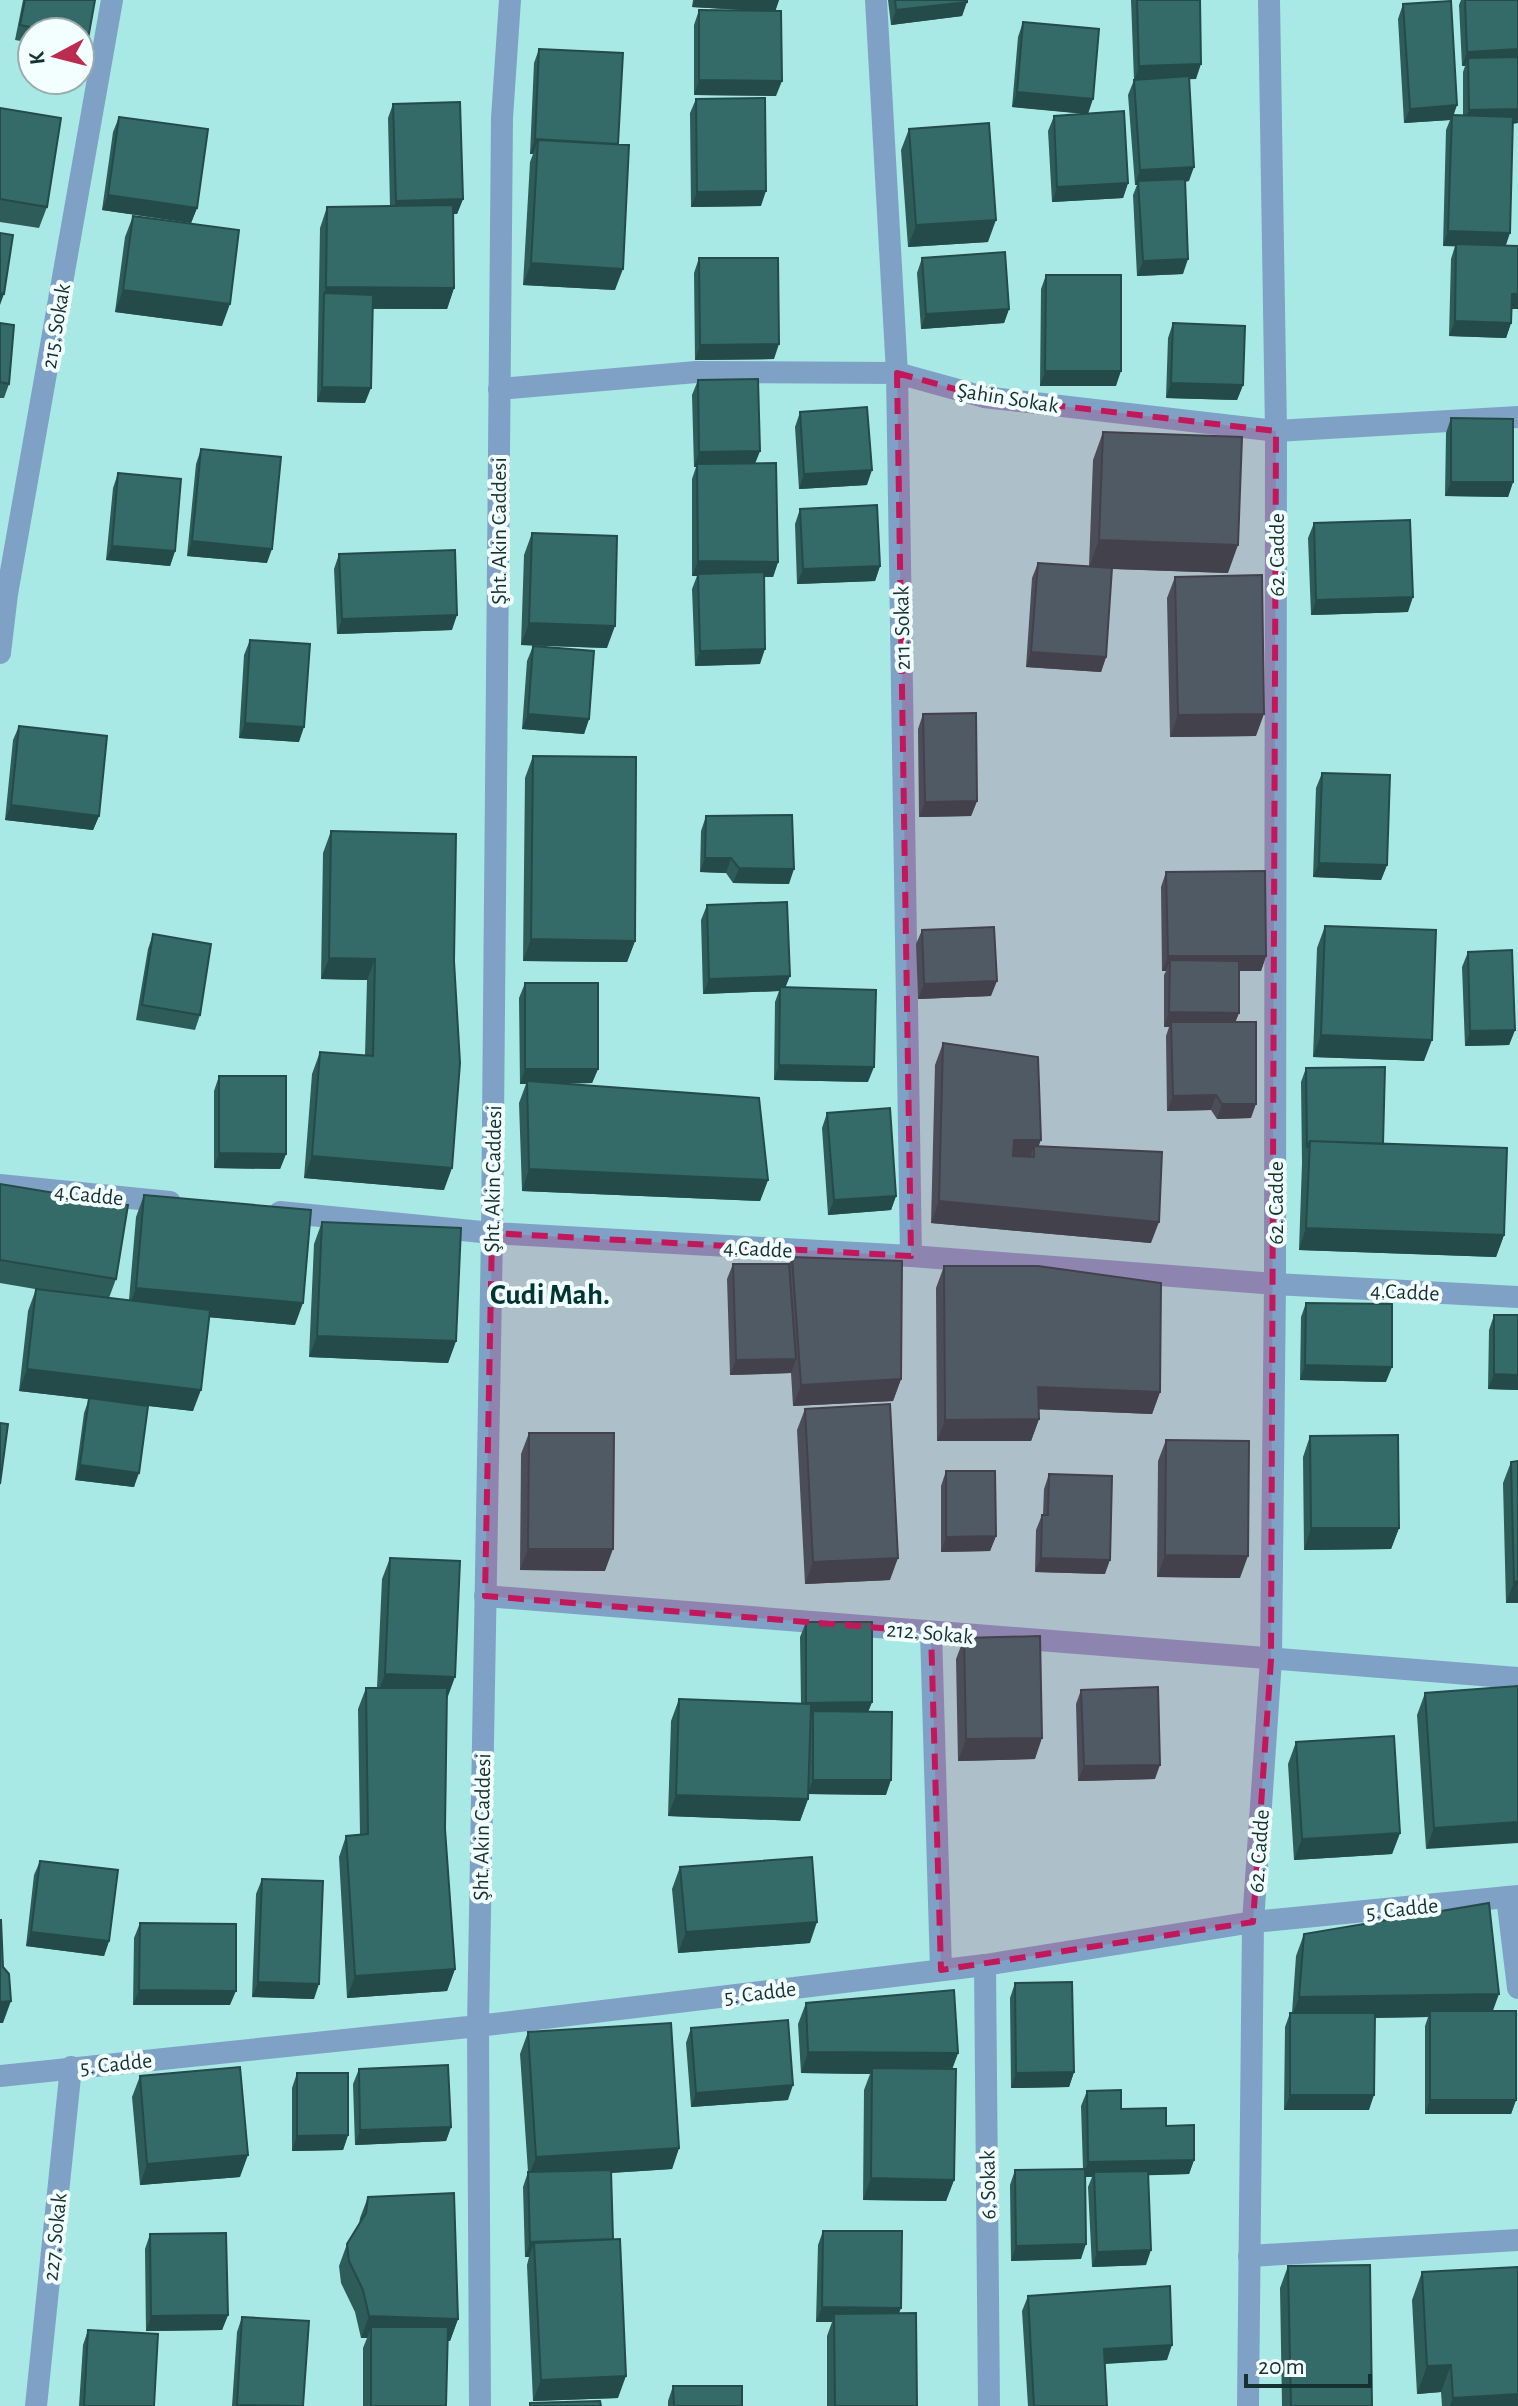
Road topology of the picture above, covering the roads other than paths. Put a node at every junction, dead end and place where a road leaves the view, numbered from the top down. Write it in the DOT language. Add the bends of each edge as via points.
graph roads {
  1 [pos="112,0"];
  2 [pos="510,0"];
  3 [pos="876,0"];
  4 [pos="1269,0"];
  5 [pos="897,373"];
  6 [pos="499,389"];
  7 [pos="1518,417"];
  8 [pos="1276,431"];
  9 [pos="0,653"];
  10 [pos="0,1185"];
  11 [pos="190,1204"];
  12 [pos="254,1210"];
  13 [pos="492,1233"];
  14 [pos="911,1256"];
  15 [pos="1275,1284"];
  16 [pos="1518,1297"];
  17 [pos="485,1596"];
  18 [pos="931,1632"];
  19 [pos="1271,1660"];
  20 [pos="1518,1678"];
  21 [pos="1513,1897"];
  22 [pos="1253,1922"];
  23 [pos="985,1965"];
  24 [pos="941,1970"];
  25 [pos="1518,1988"];
  26 [pos="478,2026"];
  27 [pos="71,2067"];
  28 [pos="0,2076"];
  29 [pos="1518,2240"];
  30 [pos="1249,2256"];
  31 [pos="36,2406"];
  32 [pos="480,2406"];
  33 [pos="989,2406"];
  34 [pos="1248,2406"];
  1 -- 9 [label="street, 215. Sokak"];
  2 -- 6 [label="street, Şht. Akin Caddesi" via="502,118"];
  3 -- 5 [label="street, 211. Sokak"];
  4 -- 8 [label="street, 62. Cadde"];
  5 -- 6 [label="street, Şahin Sokak" via="696,372"];
  5 -- 8 [label="street, Şahin Sokak" via="984,397"];
  5 -- 14 [label="street, 211. Sokak"];
  6 -- 13 [label="street, Şht. Akin Caddesi"];
  7 -- 8 [label="street, Şahin Sokak"];
  8 -- 15 [label="street, 62. Cadde"];
  10 -- 11 [label="street, 4.Cadde"];
  12 -- 13 [label="street, 4.Cadde"];
  13 -- 14 [label="street, 4.Cadde"];
  13 -- 17 [label="street, Şht. Akin Caddesi"];
  14 -- 15 [label="street, 4.Cadde"];
  15 -- 16 [label="street, 4.Cadde"];
  15 -- 19 [label="street, 62. Cadde"];
  17 -- 18 [label="street, 212. Sokak"];
  17 -- 26 [label="street, Şht. Akin Caddesi"];
  18 -- 19 [label="street, 212. Sokak"];
  18 -- 24 [label="street"];
  19 -- 20 [label="street, 212. Sokak"];
  19 -- 22 [label="street, 62. Cadde"];
  21 -- 22 [label="street, 5. Cadde"];
  21 -- 25 [label="street"];
  22 -- 23 [label="street, 5. Cadde"];
  22 -- 30 [label="street, 62. Cadde"];
  23 -- 24 [label="street, 5. Cadde"];
  23 -- 33 [label="street, 6. Sokak"];
  24 -- 26 [label="street, 5. Cadde"];
  26 -- 27 [label="street, 5. Cadde"];
  26 -- 32 [label="street, Şht. Akin Caddesi"];
  27 -- 28 [label="street, 5. Cadde"];
  27 -- 31 [label="street, 227. Sokak"];
  29 -- 30 [label="street"];
  30 -- 34 [label="street, 62. Cadde"];
}
